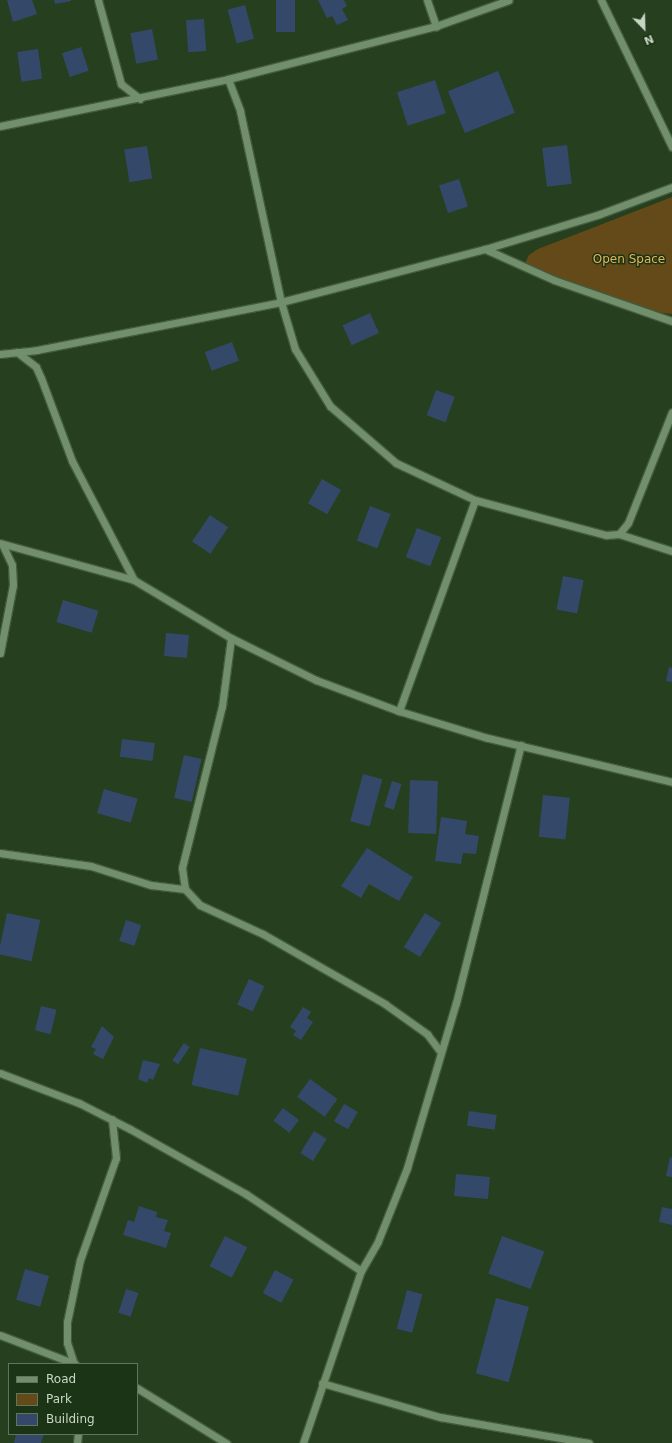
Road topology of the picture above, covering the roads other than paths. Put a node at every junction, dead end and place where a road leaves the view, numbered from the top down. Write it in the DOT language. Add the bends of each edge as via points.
graph roads {
  1 [pos="98,0"];
  2 [pos="427,0"];
  3 [pos="509,0"];
  4 [pos="600,0"];
  5 [pos="436,26"];
  6 [pos="228,79"];
  7 [pos="140,100"];
  8 [pos="0,126"];
  9 [pos="672,147"];
  10 [pos="672,186"];
  11 [pos="485,248"];
  12 [pos="280,302"];
  13 [pos="672,321"];
  14 [pos="17,352"];
  15 [pos="0,354"];
  16 [pos="672,412"];
  17 [pos="475,500"];
  18 [pos="619,534"];
  19 [pos="1,544"];
  20 [pos="672,551"];
  21 [pos="134,580"];
  22 [pos="231,638"];
  23 [pos="0,653"];
  24 [pos="399,711"];
  25 [pos="521,745"];
  26 [pos="672,782"];
  27 [pos="0,853"];
  28 [pos="185,889"];
  29 [pos="439,1050"];
  30 [pos="0,1073"];
  31 [pos="112,1119"];
  32 [pos="361,1271"];
  33 [pos="0,1335"];
  34 [pos="72,1363"];
  35 [pos="75,1363"];
  36 [pos="322,1383"];
  37 [pos="138,1389"];
  38 [pos="226,1443"];
  39 [pos="302,1443"];
  40 [pos="589,1443"];
  1 -- 7 [label="street" via="121,84"];
  2 -- 5 [label="street"];
  3 -- 5 [label="street"];
  4 -- 9 [label="street"];
  5 -- 6 [label="street"];
  6 -- 7 [label="street"];
  6 -- 12 [label="street" via="240,111"];
  7 -- 8 [label="street"];
  10 -- 11 [label="street" via="600,214"];
  11 -- 12 [label="street"];
  11 -- 13 [label="street" via="554,280"];
  12 -- 14 [label="street"];
  12 -- 17 [label="street" via="295,350 330,406 396,463"];
  14 -- 15 [label="street"];
  14 -- 21 [label="street" via="36,367 72,461"];
  16 -- 18 [label="street" via="628,524"];
  17 -- 18 [label="street" via="606,535"];
  17 -- 24 [label="street"];
  18 -- 20 [label="street"];
  19 -- 21 [label="street"];
  19 -- 23 [label="street" via="12,565 13,585"];
  21 -- 22 [label="street"];
  22 -- 24 [label="street" via="316,680"];
  22 -- 28 [label="street" via="222,706 182,868"];
  24 -- 25 [label="street"];
  25 -- 26 [label="street"];
  25 -- 29 [label="street" via="456,1003"];
  27 -- 28 [label="street" via="91,866 151,885"];
  28 -- 29 [label="street" via="200,905 263,934 385,1004 427,1034"];
  29 -- 32 [label="street" via="407,1168 378,1241"];
  30 -- 31 [label="street" via="28,1081"];
  31 -- 32 [label="street" via="246,1194"];
  31 -- 35 [label="street" via="116,1158 80,1260 67,1322 67,1343"];
  32 -- 36 [label="street"];
  33 -- 34 [label="street"];
  36 -- 39 [label="street"];
  36 -- 40 [label="street" via="440,1417"];
  37 -- 38 [label="street"];
}
